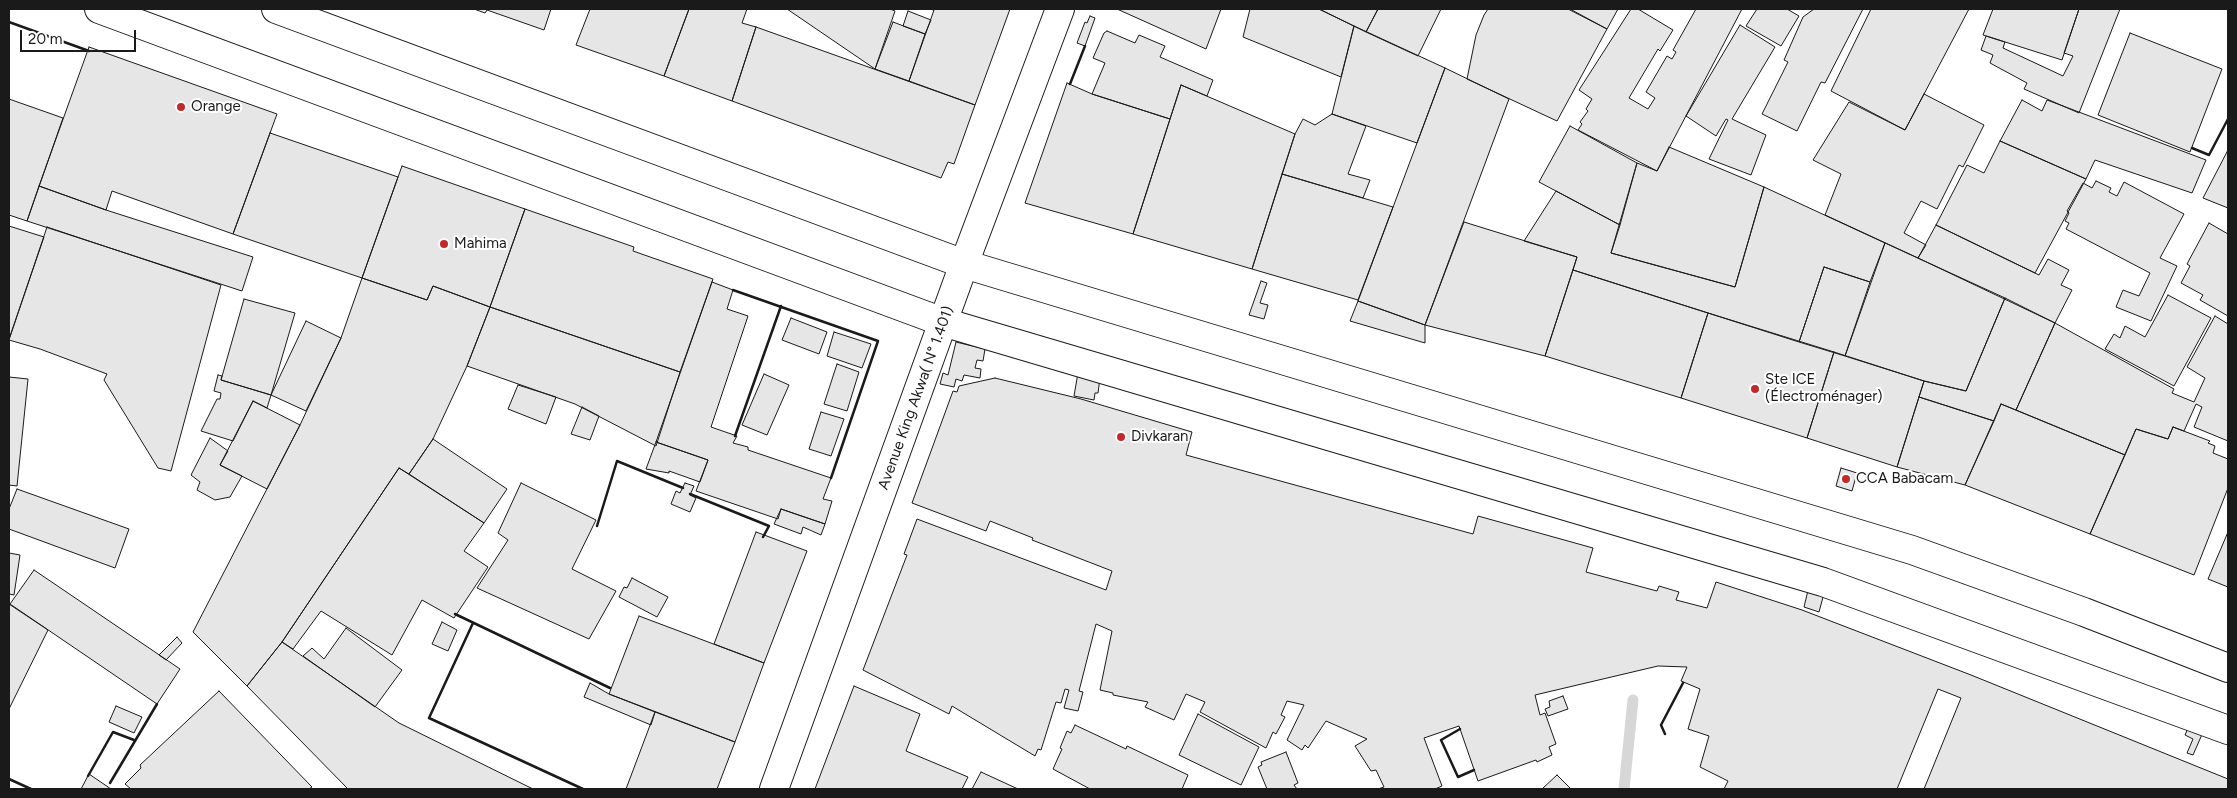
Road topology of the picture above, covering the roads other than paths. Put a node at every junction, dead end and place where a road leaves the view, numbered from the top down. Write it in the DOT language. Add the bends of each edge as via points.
graph roads {
  1 [pos="99,9"];
  2 [pos="276,9"];
  3 [pos="1060,9"];
  4 [pos="964,264"];
  5 [pos="944,322"];
  6 [pos="2228,668"];
  7 [pos="2228,730"];
  8 [pos="774,789"];
  1 -- 5 [label="main road"];
  2 -- 4 [label="main road"];
  3 -- 4 [label="main road, Avenue King Akwa( N° 1.401)"];
  4 -- 5 [label="main road, Avenue King Akwa( N° 1.401)"];
  4 -- 6 [label="main road" via="1912,550 2075,608"];
  5 -- 7 [label="main road" via="1823,582"];
  5 -- 8 [label="main road, Avenue King Akwa( N° 1.401)"];
}
